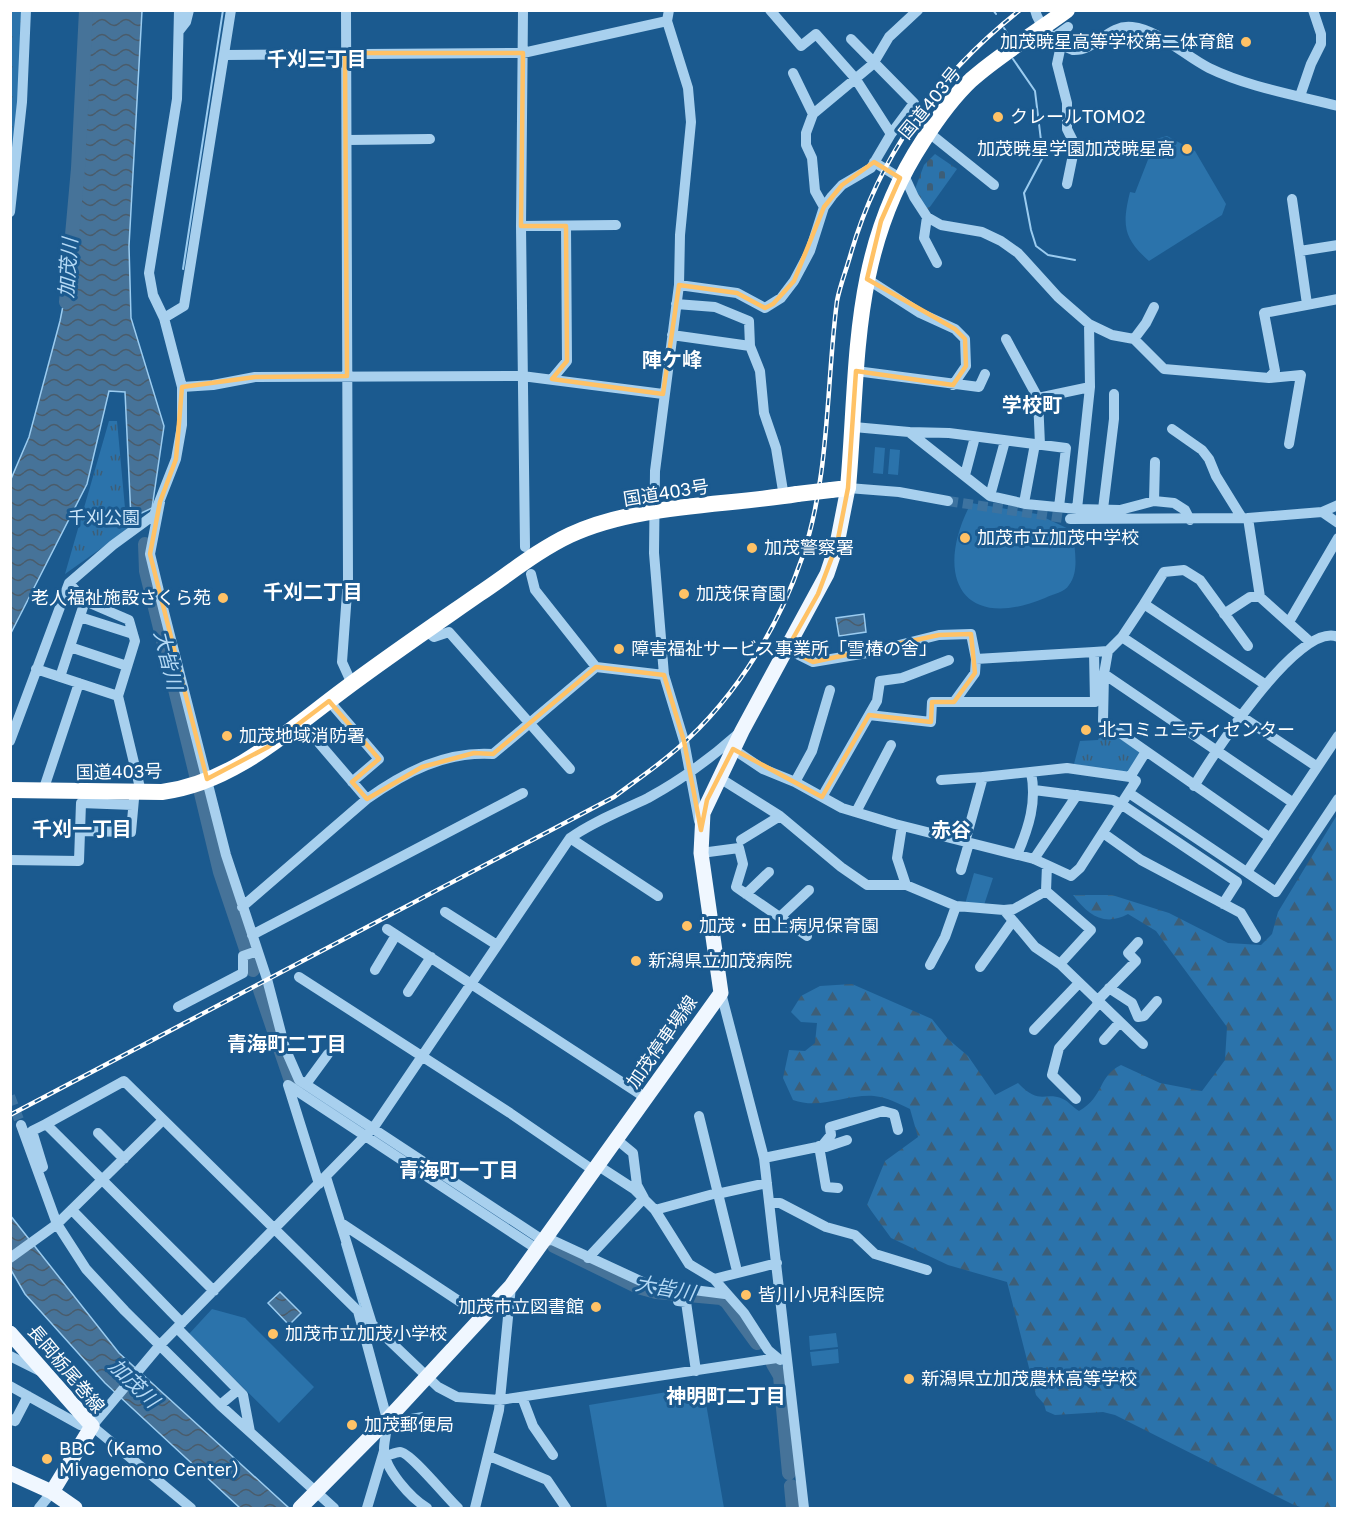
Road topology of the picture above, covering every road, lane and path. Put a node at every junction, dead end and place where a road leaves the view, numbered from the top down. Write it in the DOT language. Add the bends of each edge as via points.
graph roads {
  1 [pos="26,10"];
  2 [pos="179,10"];
  3 [pos="189,10"];
  4 [pos="231,10"];
  5 [pos="346,10"];
  6 [pos="523,10"];
  7 [pos="659,10"];
  8 [pos="770,10"];
  9 [pos="918,10"];
  10 [pos="1035,10"];
  11 [pos="1313,10"];
  12 [pos="666,18"];
  13 [pos="1068,19"];
  14 [pos="179,30"];
  15 [pos="1053,36"];
  16 [pos="851,39"];
  17 [pos="345,52"];
  18 [pos="523,53"];
  19 [pos="225,55"];
  20 [pos="873,64"];
  21 [pos="793,73"];
  22 [pos="855,78"];
  23 [pos="1300,96"];
  24 [pos="1338,106"];
  25 [pos="813,114"];
  26 [pos="928,132"];
  27 [pos="891,134"];
  28 [pos="430,139"];
  29 [pos="348,140"];
  30 [pos="874,162"];
  31 [pos="901,175"];
  32 [pos="1067,184"];
  33 [pos="994,185"];
  34 [pos="1292,199"];
  35 [pos="824,207"];
  36 [pos="10,212"];
  37 [pos="927,217"];
  38 [pos="616,225"];
  39 [pos="521,226"];
  40 [pos="566,226"];
  41 [pos="1338,245"];
  42 [pos="1300,251"];
  43 [pos="937,263"];
  44 [pos="867,279"];
  45 [pos="679,285"];
  46 [pos="1338,299"];
  47 [pos="676,304"];
  48 [pos="1307,304"];
  49 [pos="1154,307"];
  50 [pos="164,318"];
  51 [pos="1089,324"];
  52 [pos="672,335"];
  53 [pos="1006,339"];
  54 [pos="1134,339"];
  55 [pos="750,346"];
  56 [pos="856,371"];
  57 [pos="985,374"];
  58 [pos="347,376"];
  59 [pos="522,376"];
  60 [pos="1269,378"];
  61 [pos="552,379"];
  62 [pos="953,384"];
  63 [pos="182,387"];
  64 [pos="1090,387"];
  65 [pos="663,394"];
  66 [pos="1114,394"];
  67 [pos="1038,398"];
  68 [pos="854,428"];
  69 [pos="1172,429"];
  70 [pos="909,432"];
  71 [pos="949,433"];
  72 [pos="975,437"];
  73 [pos="1005,441"];
  74 [pos="1038,444"];
  75 [pos="1289,444"];
  76 [pos="937,452"];
  77 [pos="1155,462"];
  78 [pos="965,475"];
  79 [pos="848,488"];
  80 [pos="791,496"];
  81 [pos="990,496"];
  82 [pos="948,501"];
  83 [pos="1154,501"];
  84 [pos="160,502"];
  85 [pos="1024,503"];
  86 [pos="1338,505"];
  87 [pos="1059,507"];
  88 [pos="1077,509"];
  89 [pos="1103,509"];
  90 [pos="1322,512"];
  91 [pos="654,513"];
  92 [pos="1245,518"];
  93 [pos="1070,519"];
  94 [pos="1190,520"];
  95 [pos="1338,523"];
  96 [pos="1338,538"];
  97 [pos="525,547"];
  98 [pos="531,574"];
  99 [pos="69,583"];
  100 [pos="1260,597"];
  101 [pos="85,601"];
  102 [pos="1144,604"];
  103 [pos="1224,614"];
  104 [pos="80,617"];
  105 [pos="1289,622"];
  106 [pos="426,631"];
  107 [pos="1336,633"];
  108 [pos="133,634"];
  109 [pos="1122,637"];
  110 [pos="1308,640"];
  111 [pos="1248,646"];
  112 [pos="70,647"];
  113 [pos="787,649"];
  114 [pos="1108,651"];
  115 [pos="1094,652"];
  116 [pos="976,659"];
  117 [pos="948,660"];
  118 [pos="127,666"];
  119 [pos="596,667"];
  120 [pos="36,669"];
  121 [pos="1104,674"];
  122 [pos="664,675"];
  123 [pos="60,677"];
  124 [pos="79,683"];
  125 [pos="352,684"];
  126 [pos="1266,685"];
  127 [pos="830,690"];
  128 [pos="118,696"];
  129 [pos="329,701"];
  130 [pos="954,702"];
  131 [pos="1241,715"];
  132 [pos="869,716"];
  133 [pos="301,722"];
  134 [pos="528,723"];
  135 [pos="741,731"];
  136 [pos="1338,736"];
  137 [pos="10,741"];
  138 [pos="891,745"];
  139 [pos="733,749"];
  140 [pos="1216,751"];
  141 [pos="1145,753"];
  142 [pos="1316,766"];
  143 [pos="570,769"];
  144 [pos="692,772"];
  145 [pos="1031,772"];
  146 [pos="718,777"];
  147 [pos="983,777"];
  148 [pos="1130,777"];
  149 [pos="207,779"];
  150 [pos="941,780"];
  151 [pos="352,782"];
  152 [pos="795,782"];
  153 [pos="1194,786"];
  154 [pos="10,790"];
  155 [pos="1034,790"];
  156 [pos="43,791"];
  157 [pos="523,793"];
  158 [pos="1129,793"];
  159 [pos="1077,795"];
  160 [pos="136,796"];
  161 [pos="822,797"];
  162 [pos="367,799"];
  163 [pos="1338,799"];
  164 [pos="1292,802"];
  165 [pos="1121,804"];
  166 [pos="856,812"];
  167 [pos="780,816"];
  168 [pos="902,826"];
  169 [pos="701,830"];
  170 [pos="80,831"];
  171 [pos="1103,833"];
  172 [pos="1269,837"];
  173 [pos="570,838"];
  174 [pos="741,840"];
  175 [pos="967,843"];
  176 [pos="701,853"];
  177 [pos="1017,855"];
  178 [pos="1034,859"];
  179 [pos="10,860"];
  180 [pos="1047,865"];
  181 [pos="961,870"];
  182 [pos="769,872"];
  183 [pos="1247,872"];
  184 [pos="906,885"];
  185 [pos="809,890"];
  186 [pos="1046,891"];
  187 [pos="746,894"];
  188 [pos="658,896"];
  189 [pos="1223,904"];
  190 [pos="956,906"];
  191 [pos="242,907"];
  192 [pos="1004,910"];
  193 [pos="446,912"];
  194 [pos="780,917"];
  195 [pos="1012,922"];
  196 [pos="252,935"];
  197 [pos="807,936"];
  198 [pos="1256,938"];
  199 [pos="1138,942"];
  200 [pos="497,945"];
  201 [pos="252,954"];
  202 [pos="431,957"];
  203 [pos="1060,964"];
  204 [pos="930,965"];
  205 [pos="980,968"];
  206 [pos="375,970"];
  207 [pos="299,976"];
  208 [pos="1079,983"];
  209 [pos="471,984"];
  210 [pos="1109,988"];
  211 [pos="408,992"];
  212 [pos="720,993"];
  213 [pos="1157,1001"];
  214 [pos="1098,1002"];
  215 [pos="178,1007"];
  216 [pos="1120,1022"];
  217 [pos="1034,1030"];
  218 [pos="1104,1040"];
  219 [pos="1143,1044"];
  220 [pos="328,1054"];
  221 [pos="422,1056"];
  222 [pos="302,1088"];
  223 [pos="646,1098"];
  224 [pos="1076,1099"];
  225 [pos="699,1116"];
  226 [pos="163,1120"];
  227 [pos="46,1124"];
  228 [pos="21,1125"];
  229 [pos="898,1130"];
  230 [pos="370,1132"];
  231 [pos="98,1133"];
  232 [pos="616,1139"];
  233 [pos="847,1140"];
  234 [pos="820,1146"];
  235 [pos="764,1158"];
  236 [pos="124,1159"];
  237 [pos="595,1167"];
  238 [pos="103,1181"];
  239 [pos="322,1181"];
  240 [pos="767,1183"];
  241 [pos="43,1185"];
  242 [pos="838,1188"];
  243 [pos="717,1193"];
  244 [pos="644,1198"];
  245 [pos="771,1203"];
  246 [pos="72,1210"];
  247 [pos="655,1210"];
  248 [pos="341,1223"];
  249 [pos="57,1224"];
  250 [pos="275,1230"];
  251 [pos="541,1245"];
  252 [pos="10,1258"];
  253 [pos="588,1258"];
  254 [pos="777,1263"];
  255 [pos="736,1267"];
  256 [pos="927,1270"];
  257 [pos="714,1279"];
  258 [pos="511,1286"];
  259 [pos="678,1290"];
  260 [pos="214,1291"];
  261 [pos="725,1294"];
  262 [pos="358,1312"];
  263 [pos="483,1317"];
  264 [pos="370,1323"];
  265 [pos="179,1326"];
  266 [pos="10,1333"];
  267 [pos="158,1346"];
  268 [pos="10,1356"];
  269 [pos="777,1358"];
  270 [pos="790,1367"];
  271 [pos="696,1371"];
  272 [pos="47,1374"];
  273 [pos="425,1377"];
  274 [pos="10,1386"];
  275 [pos="238,1390"];
  276 [pos="28,1396"];
  277 [pos="522,1396"];
  278 [pos="501,1400"];
  279 [pos="220,1405"];
  280 [pos="10,1419"];
  281 [pos="387,1420"];
  282 [pos="97,1421"];
  283 [pos="250,1432"];
  284 [pos="385,1454"];
  285 [pos="553,1455"];
  286 [pos="489,1456"];
  287 [pos="10,1473"];
  288 [pos="52,1492"];
  289 [pos="314,1495"];
  290 [pos="476,1508"];
  291 [pos="39,1509"];
  292 [pos="75,1509"];
  293 [pos="192,1509"];
  294 [pos="300,1509"];
  295 [pos="334,1509"];
  296 [pos="367,1509"];
  297 [pos="427,1509"];
  298 [pos="458,1509"];
  299 [pos="566,1509"];
  300 [pos="804,1509"];
  1 -- 36 [label="street" via="22,102"];
  2 -- 14 [label="street"];
  3 -- 14 [label="street"];
  4 -- 19 [label="street"];
  5 -- 17 [label="street"];
  6 -- 18 [label="street"];
  7 -- 12 [label="street"];
  8 -- 22 [label="street" via="801,46 816,34"];
  9 -- 20 [label="street" via="889,37"];
  10 -- 15 [label="street"];
  11 -- 23 [label="street" via="1321,44"];
  12 -- 18 [label="street"];
  12 -- 45 [label="street" via="691,109"];
  13 -- 15 [label="highway, 国道403号"];
  14 -- 50 [label="street" via="177,99 149,273 153,295"];
  15 -- 23 [label="street" via="1079,50 1118,28 1133,27 1209,68"];
  15 -- 26 [label="highway, 国道403号" via="972,80"];
  15 -- 32 [label="street" via="1067,103 1067,129 1075,145"];
  16 -- 20 [label="street"];
  17 -- 18 [label="street"];
  17 -- 19 [label="street"];
  17 -- 29 [label="street"];
  18 -- 39 [label="street"];
  19 -- 50 [label="street" via="184,306"];
  20 -- 22 [label="street"];
  20 -- 27 [label="street" via="914,104"];
  21 -- 25 [label="street"];
  22 -- 25 [label="street"];
  22 -- 27 [label="street"];
  23 -- 24 [label="street"];
  25 -- 35 [label="street" via="806,145 812,158 815,191"];
  26 -- 31 [label="highway, 国道403号"];
  26 -- 33 [label="street"];
  27 -- 30 [label="street"];
  28 -- 29 [label="street"];
  29 -- 58 [label="street"];
  30 -- 31 [label="street"];
  30 -- 35 [label="street" via="865,173 842,185"];
  31 -- 37 [label="street"];
  31 -- 44 [label="highway, 国道403号" via="881,221"];
  34 -- 42 [label="street"];
  35 -- 45 [label="street" via="810,251 794,280 773,304 765,308 737,293"];
  37 -- 43 [label="street" via="924,238"];
  37 -- 51 [label="street" via="941,225 982,232 1001,241"];
  38 -- 40 [label="street"];
  39 -- 40 [label="street"];
  39 -- 59 [label="street"];
  40 -- 61 [label="street" via="567,361"];
  41 -- 42 [label="street"];
  42 -- 48 [label="street"];
  44 -- 56 [label="highway, 国道403号"];
  44 -- 62 [label="street" via="920,313 955,329 965,339 966,366"];
  45 -- 47 [label="street"];
  46 -- 48 [label="street"];
  47 -- 52 [label="street"];
  47 -- 55 [label="street" via="715,307 749,321"];
  48 -- 60 [label="street" via="1264,313 1275,371"];
  49 -- 54 [label="street"];
  50 -- 63 [label="street"];
  51 -- 54 [label="street" via="1112,335"];
  51 -- 64 [label="street"];
  52 -- 55 [label="street"];
  52 -- 65 [label="street"];
  53 -- 67 [label="street"];
  54 -- 60 [label="street" via="1164,369"];
  55 -- 80 [label="street" via="760,371 764,412"];
  56 -- 62 [label="street"];
  56 -- 68 [label="highway, 国道403号"];
  57 -- 62 [label="street" via="979,387"];
  58 -- 59 [label="street"];
  58 -- 63 [label="street" via="255,376"];
  58 -- 125 [label="street" via="348,579 342,662"];
  59 -- 61 [label="street"];
  59 -- 97 [label="street"];
  60 -- 75 [label="street" via="1301,375"];
  61 -- 65 [label="street"];
  63 -- 84 [label="street" via="182,425 176,459"];
  64 -- 67 [label="street"];
  64 -- 88 [label="street"];
  65 -- 91 [label="street"];
  66 -- 89 [label="street"];
  67 -- 74 [label="street"];
  68 -- 70 [label="street"];
  68 -- 79 [label="highway, 国道403号"];
  69 -- 92 [label="street" via="1202,450"];
  70 -- 71 [label="street"];
  70 -- 76 [label="street"];
  71 -- 72 [label="street"];
  71 -- 76 [label="street"];
  72 -- 73 [label="street"];
  72 -- 78 [label="street"];
  73 -- 74 [label="street"];
  73 -- 81 [label="street"];
  74 -- 85 [label="street"];
  74 -- 87 [label="street" via="1066,448"];
  76 -- 78 [label="street"];
  77 -- 83 [label="street"];
  78 -- 81 [label="street"];
  79 -- 80 [label="highway, 国道403号, bridge"];
  79 -- 82 [label="street"];
  79 -- 113 [label="main road, 加茂停車場線" via="827,574"];
  80 -- 91 [label="highway, 国道403号"];
  81 -- 85 [label="street"];
  83 -- 89 [label="street" via="1120,510"];
  83 -- 94 [label="street" via="1174,503 1185,510"];
  84 -- 99 [label="street" via="154,515"];
  84 -- 149 [label="street" via="150,554"];
  85 -- 87 [label="street"];
  86 -- 90 [label="street"];
  87 -- 88 [label="street"];
  88 -- 89 [label="street"];
  90 -- 92 [label="street"];
  90 -- 95 [label="street"];
  91 -- 106 [label="highway, 国道403号" via="571,534"];
  91 -- 122 [label="street"];
  92 -- 94 [label="street"];
  92 -- 100 [label="street"];
  93 -- 94 [label="street"];
  96 -- 105 [label="street"];
  98 -- 119 [label="street" via="535,590"];
  99 -- 101 [label="street"];
  99 -- 120 [label="street"];
  100 -- 103 [label="street" via="1250,597"];
  100 -- 105 [label="street"];
  101 -- 104 [label="street"];
  101 -- 108 [label="street" via="129,620"];
  102 -- 103 [label="street" via="1164,572 1184,570 1200,580"];
  102 -- 109 [label="street"];
  102 -- 126 [label="street"];
  103 -- 111 [label="street"];
  104 -- 108 [label="street"];
  104 -- 112 [label="street"];
  105 -- 110 [label="street"];
  106 -- 125 [label="highway, 国道403号"];
  106 -- 134 [label="street" via="434,637 449,632"];
  107 -- 110 [label="street"];
  108 -- 118 [label="street" via="135,641"];
  109 -- 114 [label="street"];
  109 -- 131 [label="street"];
  110 -- 126 [label="street"];
  112 -- 118 [label="street"];
  112 -- 123 [label="street"];
  113 -- 116 [label="street" via="813,662 939,635 971,634"];
  113 -- 135 [label="main road, 加茂停車場線"];
  114 -- 115 [label="street"];
  114 -- 121 [label="street"];
  115 -- 116 [label="street"];
  115 -- 130 [label="street" via="1095,702"];
  116 -- 130 [label="street" via="975,673"];
  117 -- 132 [label="street" via="902,678 880,681 877,701"];
  118 -- 128 [label="street"];
  119 -- 122 [label="street"];
  119 -- 134 [label="street"];
  120 -- 123 [label="street"];
  120 -- 137 [label="street"];
  121 -- 140 [label="street"];
  121 -- 141 [label="street" via="1103,722"];
  122 -- 144 [label="street"];
  123 -- 124 [label="street"];
  124 -- 128 [label="street"];
  124 -- 156 [label="street"];
  125 -- 129 [label="highway, 国道403号"];
  126 -- 131 [label="street"];
  127 -- 152 [label="street" via="812,751"];
  128 -- 160 [label="street"];
  129 -- 133 [label="highway, 国道403号"];
  129 -- 151 [label="street" via="379,759"];
  130 -- 132 [label="street" via="932,702 931,722"];
  131 -- 140 [label="street"];
  131 -- 142 [label="street"];
  132 -- 161 [label="street"];
  133 -- 149 [label="highway, 国道403号" via="236,768"];
  133 -- 151 [label="street"];
  134 -- 143 [label="street"];
  134 -- 162 [label="street" via="493,754 474,753 422,766"];
  135 -- 139 [label="main road, 加茂停車場線"];
  135 -- 144 [label="street"];
  136 -- 142 [label="street"];
  138 -- 166 [label="street"];
  139 -- 146 [label="main road, 加茂停車場線"];
  139 -- 152 [label="street" via="763,769"];
  140 -- 153 [label="street"];
  140 -- 164 [label="street"];
  141 -- 148 [label="street"];
  141 -- 153 [label="street"];
  142 -- 164 [label="street"];
  144 -- 169 [label="street"];
  144 -- 173 [label="street"];
  145 -- 147 [label="street"];
  145 -- 148 [label="street" via="1067,768"];
  145 -- 155 [label="street"];
  146 -- 167 [label="street"];
  146 -- 169 [label="main road, 加茂停車場線" via="707,800"];
  147 -- 150 [label="street"];
  147 -- 175 [label="street"];
  148 -- 158 [label="street" via="1136,781"];
  149 -- 160 [label="highway, 国道403号" via="177,790"];
  149 -- 191 [label="street"];
  151 -- 162 [label="street"];
  152 -- 161 [label="street"];
  153 -- 172 [label="street"];
  154 -- 156 [label="highway, 国道403号"];
  155 -- 159 [label="street"];
  155 -- 177 [label="street" via="1029,827"];
  156 -- 160 [label="highway, 国道403号"];
  157 -- 196 [label="street"];
  158 -- 165 [label="street"];
  158 -- 183 [label="street"];
  159 -- 165 [label="street"];
  159 -- 178 [label="street"];
  160 -- 170 [label="street" via="81,803"];
  160 -- 170 [label="street" via="131,832"];
  161 -- 166 [label="street"];
  162 -- 191 [label="street"];
  163 -- 183 [label="street" via="1276,892"];
  164 -- 172 [label="street"];
  165 -- 171 [label="street"];
  165 -- 189 [label="street" via="1237,882"];
  166 -- 168 [label="street"];
  167 -- 174 [label="street"];
  167 -- 184 [label="street" via="867,885"];
  168 -- 175 [label="street"];
  168 -- 184 [label="street" via="897,858"];
  169 -- 176 [label="main road, 加茂停車場線"];
  170 -- 179 [label="street" via="79,861"];
  171 -- 180 [label="street" via="1071,876"];
  171 -- 189 [label="street" via="1141,860"];
  172 -- 183 [label="street"];
  173 -- 188 [label="street"];
  173 -- 200 [label="street"];
  175 -- 177 [label="street"];
  175 -- 181 [label="street"];
  176 -- 187 [label="street" via="741,849 743,872 736,887"];
  176 -- 212 [label="main road, 加茂停車場線"];
  177 -- 178 [label="street"];
  178 -- 180 [label="street"];
  180 -- 186 [label="street"];
  182 -- 187 [label="street"];
  184 -- 190 [label="street"];
  185 -- 194 [label="street"];
  186 -- 192 [label="street" via="1014,909"];
  186 -- 203 [label="street" via="1091,930"];
  187 -- 194 [label="street"];
  189 -- 198 [label="street" via="1241,913"];
  190 -- 192 [label="street"];
  190 -- 204 [label="street"];
  191 -- 196 [label="street"];
  192 -- 195 [label="street"];
  193 -- 200 [label="street"];
  194 -- 197 [label="street"];
  195 -- 203 [label="street" via="1035,947"];
  195 -- 205 [label="street"];
  196 -- 201 [label="street"];
  199 -- 210 [label="street" via="1128,953 1136,961"];
  200 -- 209 [label="street"];
  201 -- 215 [label="street" via="242,959 243,974"];
  201 -- 222 [label="street"];
  202 -- 206 [label="street" via="392,932"];
  202 -- 209 [label="street"];
  202 -- 211 [label="street"];
  203 -- 208 [label="street"];
  207 -- 221 [label="street"];
  208 -- 214 [label="street"];
  208 -- 217 [label="street"];
  209 -- 221 [label="street"];
  209 -- 223 [label="street"];
  210 -- 213 [label="street" via="1132,1003 1138,1017 1144,1016"];
  210 -- 214 [label="street"];
  212 -- 223 [label="main road, 加茂停車場線"];
  212 -- 235 [label="street"];
  214 -- 216 [label="street"];
  214 -- 224 [label="street" via="1059,1048 1052,1075"];
  216 -- 218 [label="street"];
  216 -- 219 [label="street"];
  220 -- 222 [label="street"];
  221 -- 230 [label="street"];
  221 -- 237 [label="street"];
  222 -- 230 [label="street"];
  222 -- 239 [label="street" via="288,1085"];
  223 -- 232 [label="main road, 加茂停車場線"];
  225 -- 243 [label="street"];
  226 -- 227 [label="street" via="124,1081"];
  226 -- 236 [label="street"];
  226 -- 250 [label="street"];
  227 -- 238 [label="street"];
  227 -- 241 [label="street" via="32,1131 46,1178"];
  228 -- 241 [label="street"];
  229 -- 234 [label="street" via="894,1114 884,1111 830,1127 831,1135"];
  230 -- 239 [label="street"];
  230 -- 251 [label="street"];
  231 -- 236 [label="street"];
  232 -- 237 [label="main road, 加茂停車場線"];
  232 -- 244 [label="street" via="633,1153 637,1185"];
  233 -- 234 [label="street"];
  234 -- 235 [label="street"];
  234 -- 242 [label="street" via="826,1187"];
  235 -- 240 [label="street"];
  236 -- 238 [label="street"];
  237 -- 244 [label="street"];
  237 -- 251 [label="main road, 加茂停車場線"];
  238 -- 246 [label="street"];
  238 -- 260 [label="street"];
  239 -- 248 [label="street"];
  239 -- 250 [label="street"];
  240 -- 243 [label="street"];
  240 -- 245 [label="street"];
  241 -- 249 [label="street"];
  243 -- 247 [label="street"];
  243 -- 255 [label="street"];
  244 -- 247 [label="street"];
  244 -- 253 [label="street"];
  245 -- 254 [label="street"];
  245 -- 256 [label="street" via="780,1203 826,1227 855,1235 875,1254"];
  246 -- 249 [label="street"];
  246 -- 265 [label="street"];
  247 -- 257 [label="street" via="689,1264"];
  248 -- 263 [label="street"];
  248 -- 264 [label="street"];
  249 -- 252 [label="street"];
  249 -- 267 [label="street" via="86,1269"];
  250 -- 260 [label="street"];
  250 -- 262 [label="street"];
  251 -- 253 [label="street" via="552,1240"];
  251 -- 258 [label="main road, 加茂停車場線"];
  253 -- 259 [label="street" via="647,1284"];
  254 -- 257 [label="street"];
  254 -- 270 [label="street"];
  257 -- 261 [label="street"];
  258 -- 263 [label="main road, 加茂停車場線"];
  258 -- 278 [label="street"];
  259 -- 261 [label="street"];
  259 -- 271 [label="street" via="678,1301 686,1302"];
  260 -- 265 [label="street"];
  261 -- 269 [label="street"];
  262 -- 264 [label="street"];
  262 -- 281 [label="street"];
  263 -- 273 [label="main road, 加茂停車場線"];
  264 -- 273 [label="street"];
  265 -- 267 [label="street"];
  265 -- 275 [label="street"];
  266 -- 272 [label="main road, 長岡栃尾巻線"];
  267 -- 279 [label="street"];
  267 -- 282 [label="street"];
  268 -- 272 [label="street"];
  269 -- 270 [label="street"];
  269 -- 271 [label="street"];
  270 -- 300 [label="street"];
  271 -- 277 [label="street"];
  272 -- 282 [label="main road, 長岡栃尾巻線"];
  273 -- 278 [label="street" via="457,1397"];
  273 -- 281 [label="main road, 加茂停車場線"];
  274 -- 276 [label="street"];
  275 -- 279 [label="street"];
  275 -- 283 [label="street" via="243,1395"];
  276 -- 280 [label="street" via="15,1421"];
  276 -- 282 [label="street" via="80,1425"];
  277 -- 278 [label="street"];
  277 -- 285 [label="street" via="533,1426"];
  278 -- 286 [label="street"];
  279 -- 283 [label="street"];
  281 -- 284 [label="street"];
  281 -- 289 [label="main road, 加茂停車場線"];
  282 -- 288 [label="main road, 長岡栃尾巻線"];
  282 -- 293 [label="street"];
  283 -- 289 [label="street"];
  284 -- 296 [label="street"];
  284 -- 297 [label="street" via="411,1498"];
  284 -- 298 [label="street" via="402,1452 412,1457 438,1491"];
  286 -- 290 [label="street"];
  286 -- 299 [label="street" via="547,1480"];
  287 -- 288 [label="main road"];
  288 -- 291 [label="street"];
  288 -- 292 [label="main road"];
  289 -- 294 [label="main road, 加茂停車場線"];
  289 -- 295 [label="street"];
}
